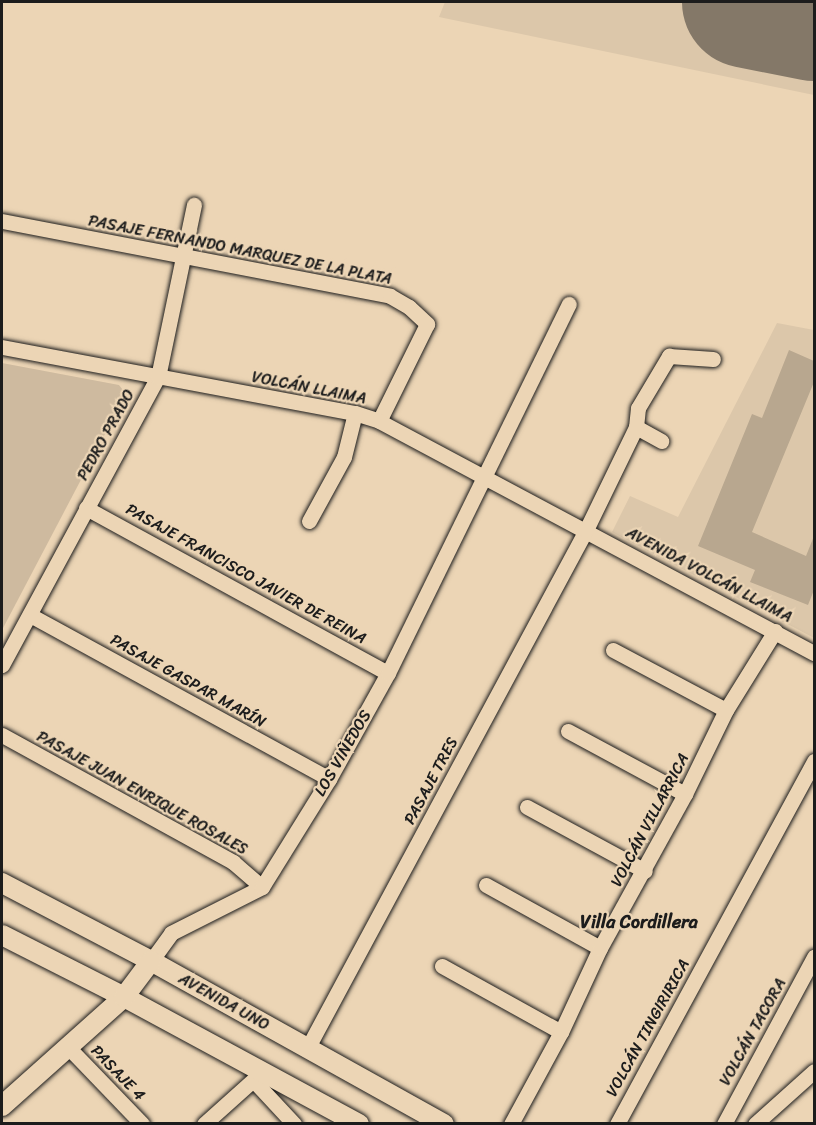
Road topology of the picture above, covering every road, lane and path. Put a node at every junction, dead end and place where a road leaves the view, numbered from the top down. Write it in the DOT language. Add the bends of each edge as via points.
graph roads {
  1 [pos="194,205"];
  2 [pos="2,221"];
  3 [pos="184,256"];
  4 [pos="569,304"];
  5 [pos="2,347"];
  6 [pos="713,358"];
  7 [pos="158,377"];
  8 [pos="355,413"];
  9 [pos="379,421"];
  10 [pos="636,427"];
  11 [pos="661,441"];
  12 [pos="486,478"];
  13 [pos="86,508"];
  14 [pos="309,521"];
  15 [pos="586,531"];
  16 [pos="30,615"];
  17 [pos="775,631"];
  18 [pos="613,650"];
  19 [pos="814,652"];
  20 [pos="2,665"];
  21 [pos="388,673"];
  22 [pos="726,710"];
  23 [pos="568,730"];
  24 [pos="2,735"];
  25 [pos="814,761"];
  26 [pos="329,779"];
  27 [pos="685,794"];
  28 [pos="527,807"];
  29 [pos="645,872"];
  30 [pos="2,883"];
  31 [pos="486,885"];
  32 [pos="262,887"];
  33 [pos="4,940"];
  34 [pos="600,948"];
  35 [pos="814,957"];
  36 [pos="151,961"];
  37 [pos="442,966"];
  38 [pos="124,997"];
  39 [pos="561,1032"];
  40 [pos="68,1047"];
  41 [pos="307,1049"];
  42 [pos="814,1071"];
  43 [pos="258,1076"];
  44 [pos="2,1106"];
  45 [pos="142,1124"];
  46 [pos="204,1124"];
  47 [pos="294,1124"];
  48 [pos="359,1124"];
  49 [pos="444,1124"];
  50 [pos="512,1124"];
  51 [pos="617,1124"];
  52 [pos="724,1124"];
  53 [pos="755,1124"];
  1 -- 3 [label="street, PEDRO PRADO"];
  2 -- 3 [label="street, PASAJE FERNANDO MARQUEZ DE LA PLATA"];
  3 -- 7 [label="street, PEDRO PRADO"];
  3 -- 9 [label="street, PASAJE FERNANDO MARQUEZ DE LA PLATA" via="390,296 409,307 427,324"];
  4 -- 12 [label="street, LOS VIÑEDOS"];
  5 -- 7 [label="street, VOLCÁN LLAIMA"];
  6 -- 10 [label="street, PASAJE TRES" via="669,356 638,408"];
  7 -- 8 [label="street, VOLCÁN LLAIMA"];
  7 -- 13 [label="street, PEDRO PRADO"];
  8 -- 9 [label="street, VOLCÁN LLAIMA"];
  8 -- 14 [label="street" via="344,457"];
  9 -- 12 [label="street, VOLCÁN LLAIMA"];
  10 -- 11 [label="street"];
  10 -- 15 [label="street, PASAJE TRES"];
  12 -- 15 [label="street, VOLCÁN LLAIMA"];
  12 -- 21 [label="street, LOS VIÑEDOS"];
  13 -- 16 [label="street, PEDRO PRADO"];
  13 -- 21 [label="street, PASAJE FRANCISCO JAVIER DE REINA"];
  15 -- 17 [label="street, AVENIDA VOLCÁN LLAIMA"];
  15 -- 41 [label="street, PASAJE TRES"];
  16 -- 20 [label="street, PEDRO PRADO"];
  16 -- 26 [label="street, PASAJE GASPAR MARÍN"];
  17 -- 19 [label="street, AVENIDA VOLCÁN LLAIMA"];
  17 -- 22 [label="street, VOLCÁN VILLARRICA"];
  18 -- 22 [label="street"];
  21 -- 26 [label="street, LOS VIÑEDOS"];
  22 -- 27 [label="street, VOLCÁN VILLARRICA"];
  23 -- 27 [label="street"];
  24 -- 32 [label="street, PASAJE JUAN ENRIQUE ROSALES" via="233,862"];
  25 -- 51 [label="street, VOLCÁN TINGIRIRICA"];
  26 -- 32 [label="street, LOS VIÑEDOS"];
  27 -- 29 [label="street, VOLCÁN VILLARRICA"];
  28 -- 29 [label="street"];
  29 -- 34 [label="street, VOLCÁN VILLARRICA"];
  30 -- 36 [label="street, AVENIDA UNO"];
  31 -- 34 [label="street"];
  32 -- 36 [label="street" via="171,933"];
  33 -- 38 [label="street"];
  34 -- 39 [label="street, VOLCÁN VILLARRICA"];
  35 -- 52 [label="street, VOLCÁN TACORA"];
  36 -- 38 [label="street"];
  36 -- 41 [label="street, AVENIDA UNO"];
  37 -- 39 [label="street"];
  38 -- 40 [label="street"];
  38 -- 43 [label="street"];
  39 -- 50 [label="street, VOLCÁN VILLARRICA"];
  40 -- 44 [label="street"];
  40 -- 45 [label="street, PASAJE 4"];
  41 -- 49 [label="street, AVENIDA UNO"];
  42 -- 53 [label="street"];
  43 -- 46 [label="street"];
  43 -- 47 [label="street"];
  43 -- 48 [label="street"];
}
